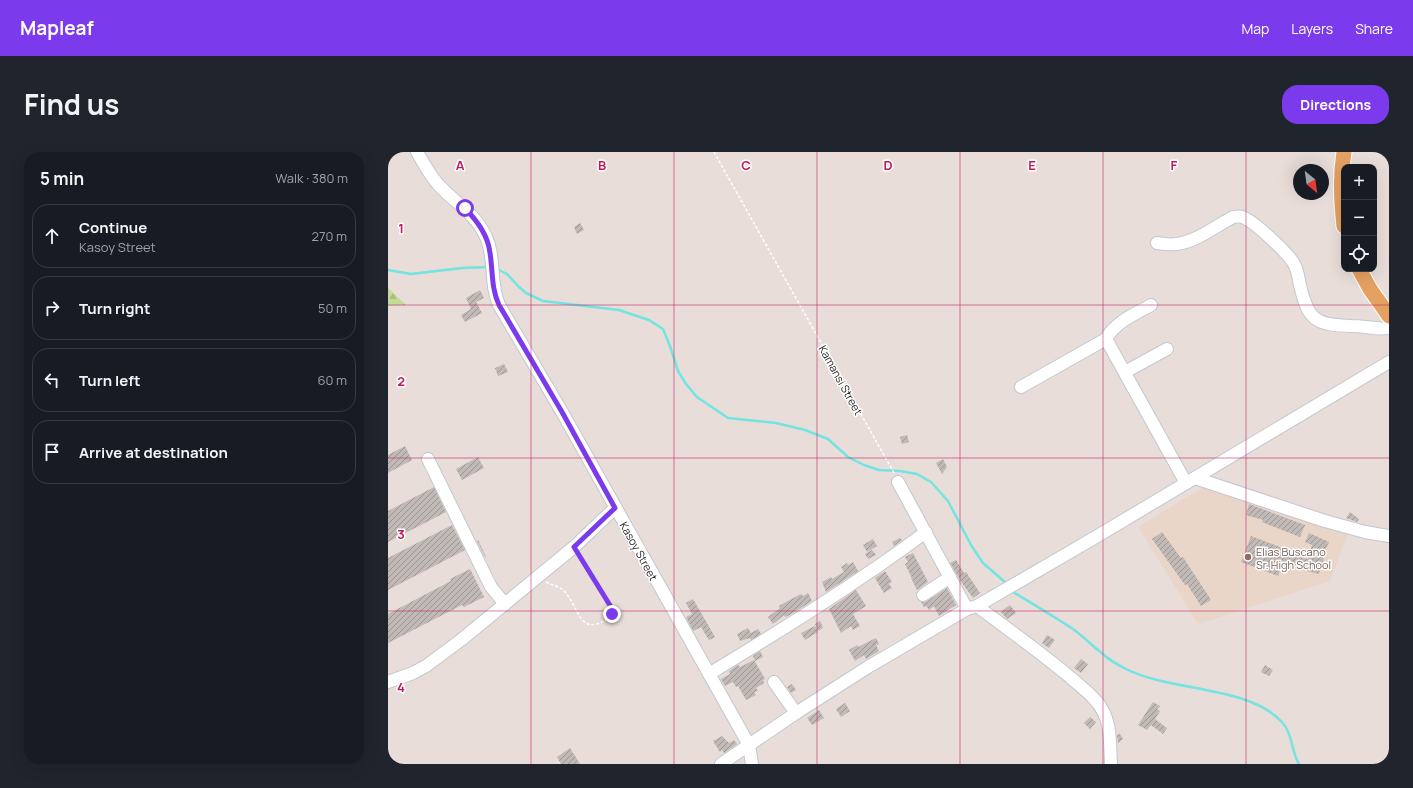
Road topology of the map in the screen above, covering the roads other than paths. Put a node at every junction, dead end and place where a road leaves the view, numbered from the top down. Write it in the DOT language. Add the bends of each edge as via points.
graph roads {
  1 [pos="417,152"];
  2 [pos="1344,152"];
  3 [pos="1341,200"];
  4 [pos="1157,243"];
  5 [pos="1361,272"];
  6 [pos="1151,305"];
  7 [pos="1389,316"];
  8 [pos="1389,328"];
  9 [pos="1106,339"];
  10 [pos="1167,349"];
  11 [pos="1389,362"];
  12 [pos="1125,372"];
  13 [pos="1022,387"];
  14 [pos="428,459"];
  15 [pos="1191,481"];
  16 [pos="898,482"];
  17 [pos="615,508"];
  18 [pos="926,532"];
  19 [pos="1389,536"];
  20 [pos="950,577"];
  21 [pos="923,595"];
  22 [pos="505,604"];
  23 [pos="972,607"];
  24 [pos="709,674"];
  25 [pos="388,682"];
  26 [pos="774,682"];
  27 [pos="796,713"];
  28 [pos="749,745"];
  29 [pos="721,764"];
  30 [pos="752,764"];
  31 [pos="1111,764"];
  1 -- 17 [label="street, Kasoy Street" via="437,183 475,218 486,237 495,297"];
  2 -- 3 [label="main road"];
  4 -- 8 [label="street" via="1185,242 1233,217 1243,217 1291,258 1297,270 1305,302 1315,319 1324,324 1337,326"];
  5 -- 7 [label="main road"];
  6 -- 9 [label="street" via="1118,324"];
  9 -- 12 [label="street"];
  9 -- 13 [label="street"];
  10 -- 12 [label="street"];
  11 -- 15 [label="street"];
  12 -- 15 [label="street"];
  14 -- 22 [label="street" via="491,587"];
  15 -- 19 [label="street" via="1341,526"];
  15 -- 23 [label="street"];
  16 -- 18 [label="street"];
  17 -- 22 [label="street" via="574,547"];
  17 -- 24 [label="street, Kasoy Street"];
  18 -- 20 [label="street"];
  18 -- 24 [label="street" via="796,622"];
  20 -- 21 [label="street"];
  20 -- 23 [label="street"];
  22 -- 25 [label="street" via="426,666"];
  23 -- 27 [label="street" via="868,667"];
  23 -- 31 [label="street" via="1048,660 1093,697 1107,720"];
  24 -- 28 [label="street, Kasoy Street"];
  26 -- 27 [label="street"];
  27 -- 28 [label="street"];
  28 -- 29 [label="street"];
  28 -- 30 [label="street"];
}
